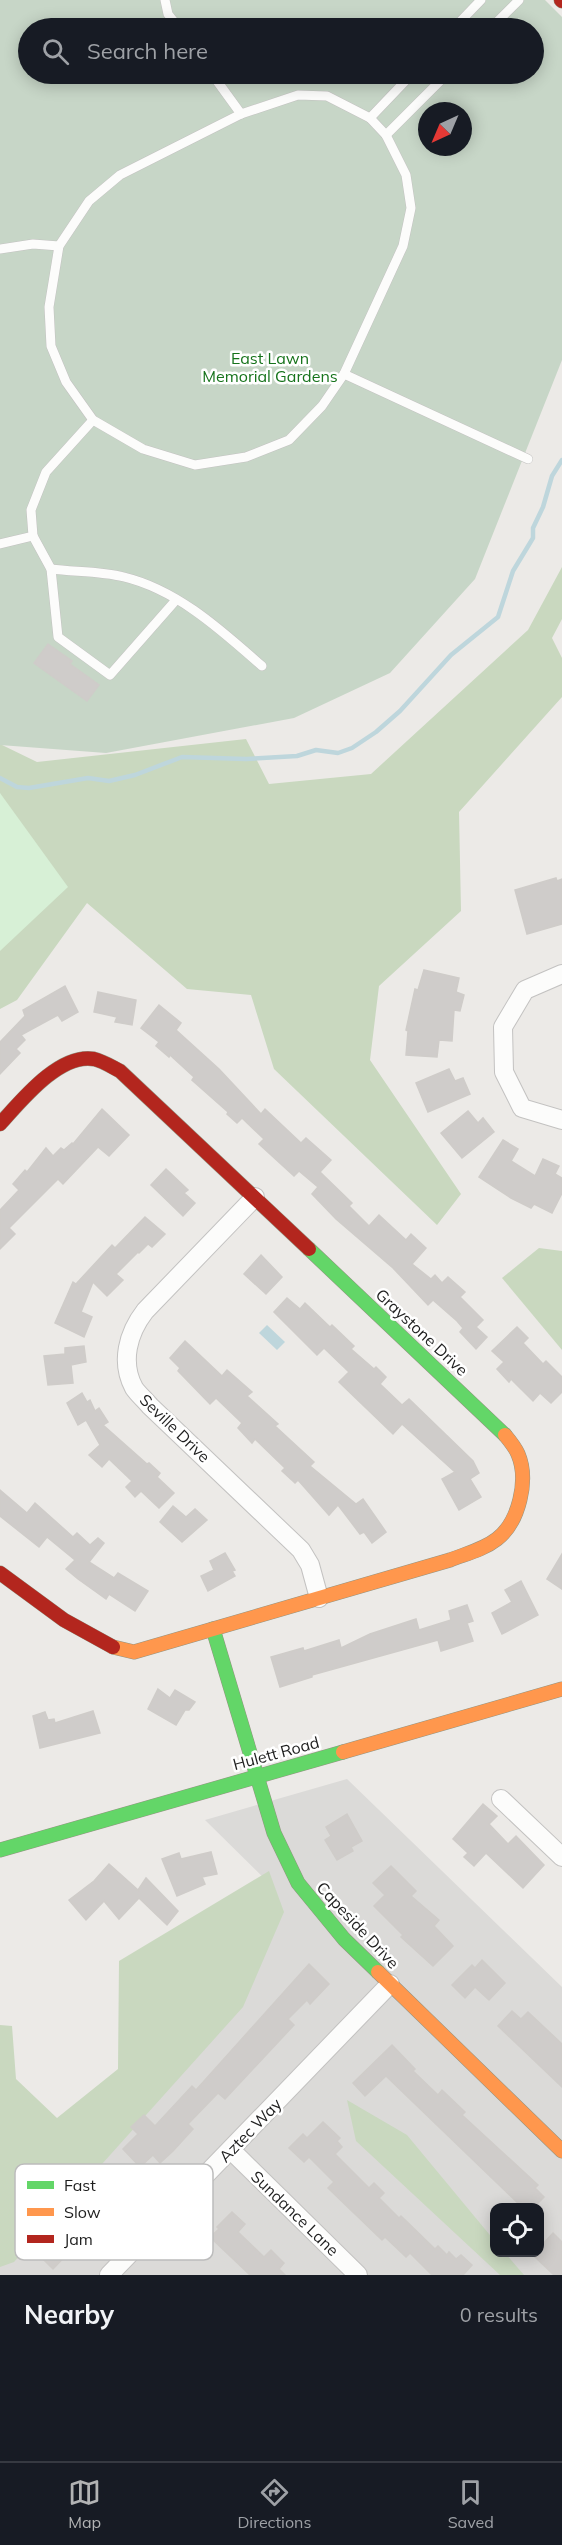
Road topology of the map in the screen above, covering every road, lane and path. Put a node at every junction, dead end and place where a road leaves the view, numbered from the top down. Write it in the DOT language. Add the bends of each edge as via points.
graph roads {
  1 [pos="165,0"];
  2 [pos="481,0"];
  3 [pos="519,0"];
  4 [pos="171,18"];
  5 [pos="464,18"];
  6 [pos="501,18"];
  7 [pos="219,84"];
  8 [pos="402,84"];
  9 [pos="437,84"];
  10 [pos="241,114"];
  11 [pos="370,118"];
  12 [pos="386,135"];
  13 [pos="59,246"];
  14 [pos="0,249"];
  15 [pos="344,374"];
  16 [pos="93,420"];
  17 [pos="528,459"];
  18 [pos="33,536"];
  19 [pos="0,544"];
  20 [pos="51,569"];
  21 [pos="176,600"];
  22 [pos="262,666"];
  23 [pos="562,974"];
  24 [pos="562,1120"];
  25 [pos="0,1124"];
  26 [pos="255,1197"];
  27 [pos="0,1573"];
  28 [pos="319,1598"];
  29 [pos="213,1629"];
  30 [pos="562,1689"];
  31 [pos="256,1776"];
  32 [pos="501,1799"];
  33 [pos="0,1850"];
  34 [pos="562,1857"];
  35 [pos="390,1984"];
  36 [pos="231,2150"];
  37 [pos="562,2151"];
  38 [pos="213,2169"];
  39 [pos="125,2260"];
  40 [pos="110,2275"];
  41 [pos="358,2275"];
  1 -- 4 [label="lane"];
  2 -- 5 [label="lane"];
  3 -- 6 [label="lane"];
  7 -- 10 [label="lane"];
  8 -- 11 [label="lane"];
  9 -- 12 [label="lane"];
  10 -- 11 [label="lane" via="298,95 327,96"];
  10 -- 13 [label="lane" via="120,175 88,201"];
  11 -- 12 [label="lane"];
  12 -- 15 [label="lane" via="406,175 411,208 403,246"];
  13 -- 14 [label="lane" via="33,244"];
  13 -- 16 [label="lane" via="49,307 51,346 66,382"];
  15 -- 16 [label="lane" via="322,406 289,440 246,457 195,465 143,449"];
  15 -- 17 [label="lane"];
  16 -- 18 [label="lane" via="46,472 31,510"];
  18 -- 19 [label="lane"];
  18 -- 20 [label="lane"];
  20 -- 21 [label="lane" via="124,576 160,589"];
  20 -- 21 [label="lane" via="58,637 110,675"];
  21 -- 22 [label="lane" via="219,627"];
  23 -- 24 [label="street" via="525,990 503,1027 504,1072 522,1108"];
  25 -- 26 [label="street, Graystone Drive" via="64,1063 93,1058 120,1071"];
  26 -- 28 [label="street, Seville Drive" via="145,1311 134,1326 126,1355 134,1388 150,1406 301,1550"];
  26 -- 28 [label="street, Graystone Drive" via="486,1415 519,1457 519,1507 510,1526 497,1539 450,1560"];
  27 -- 29 [label="street, Graystone Drive" via="93,1638 116,1649 134,1652"];
  28 -- 29 [label="street, Graystone Drive"];
  29 -- 31 [label="street, Capeside Drive"];
  30 -- 31 [label="street, Hulett Road"];
  31 -- 33 [label="street, Hulett Road"];
  31 -- 35 [label="street, Capeside Drive" via="281,1851 298,1883 344,1939"];
  32 -- 34 [label="street"];
  35 -- 36 [label="street, Aztec Way"];
  35 -- 37 [label="street, Capeside Drive"];
  36 -- 38 [label="street, Aztec Way"];
  36 -- 41 [label="street, Sundance Lane"];
  39 -- 40 [label="street, Aztec Way"];
}
